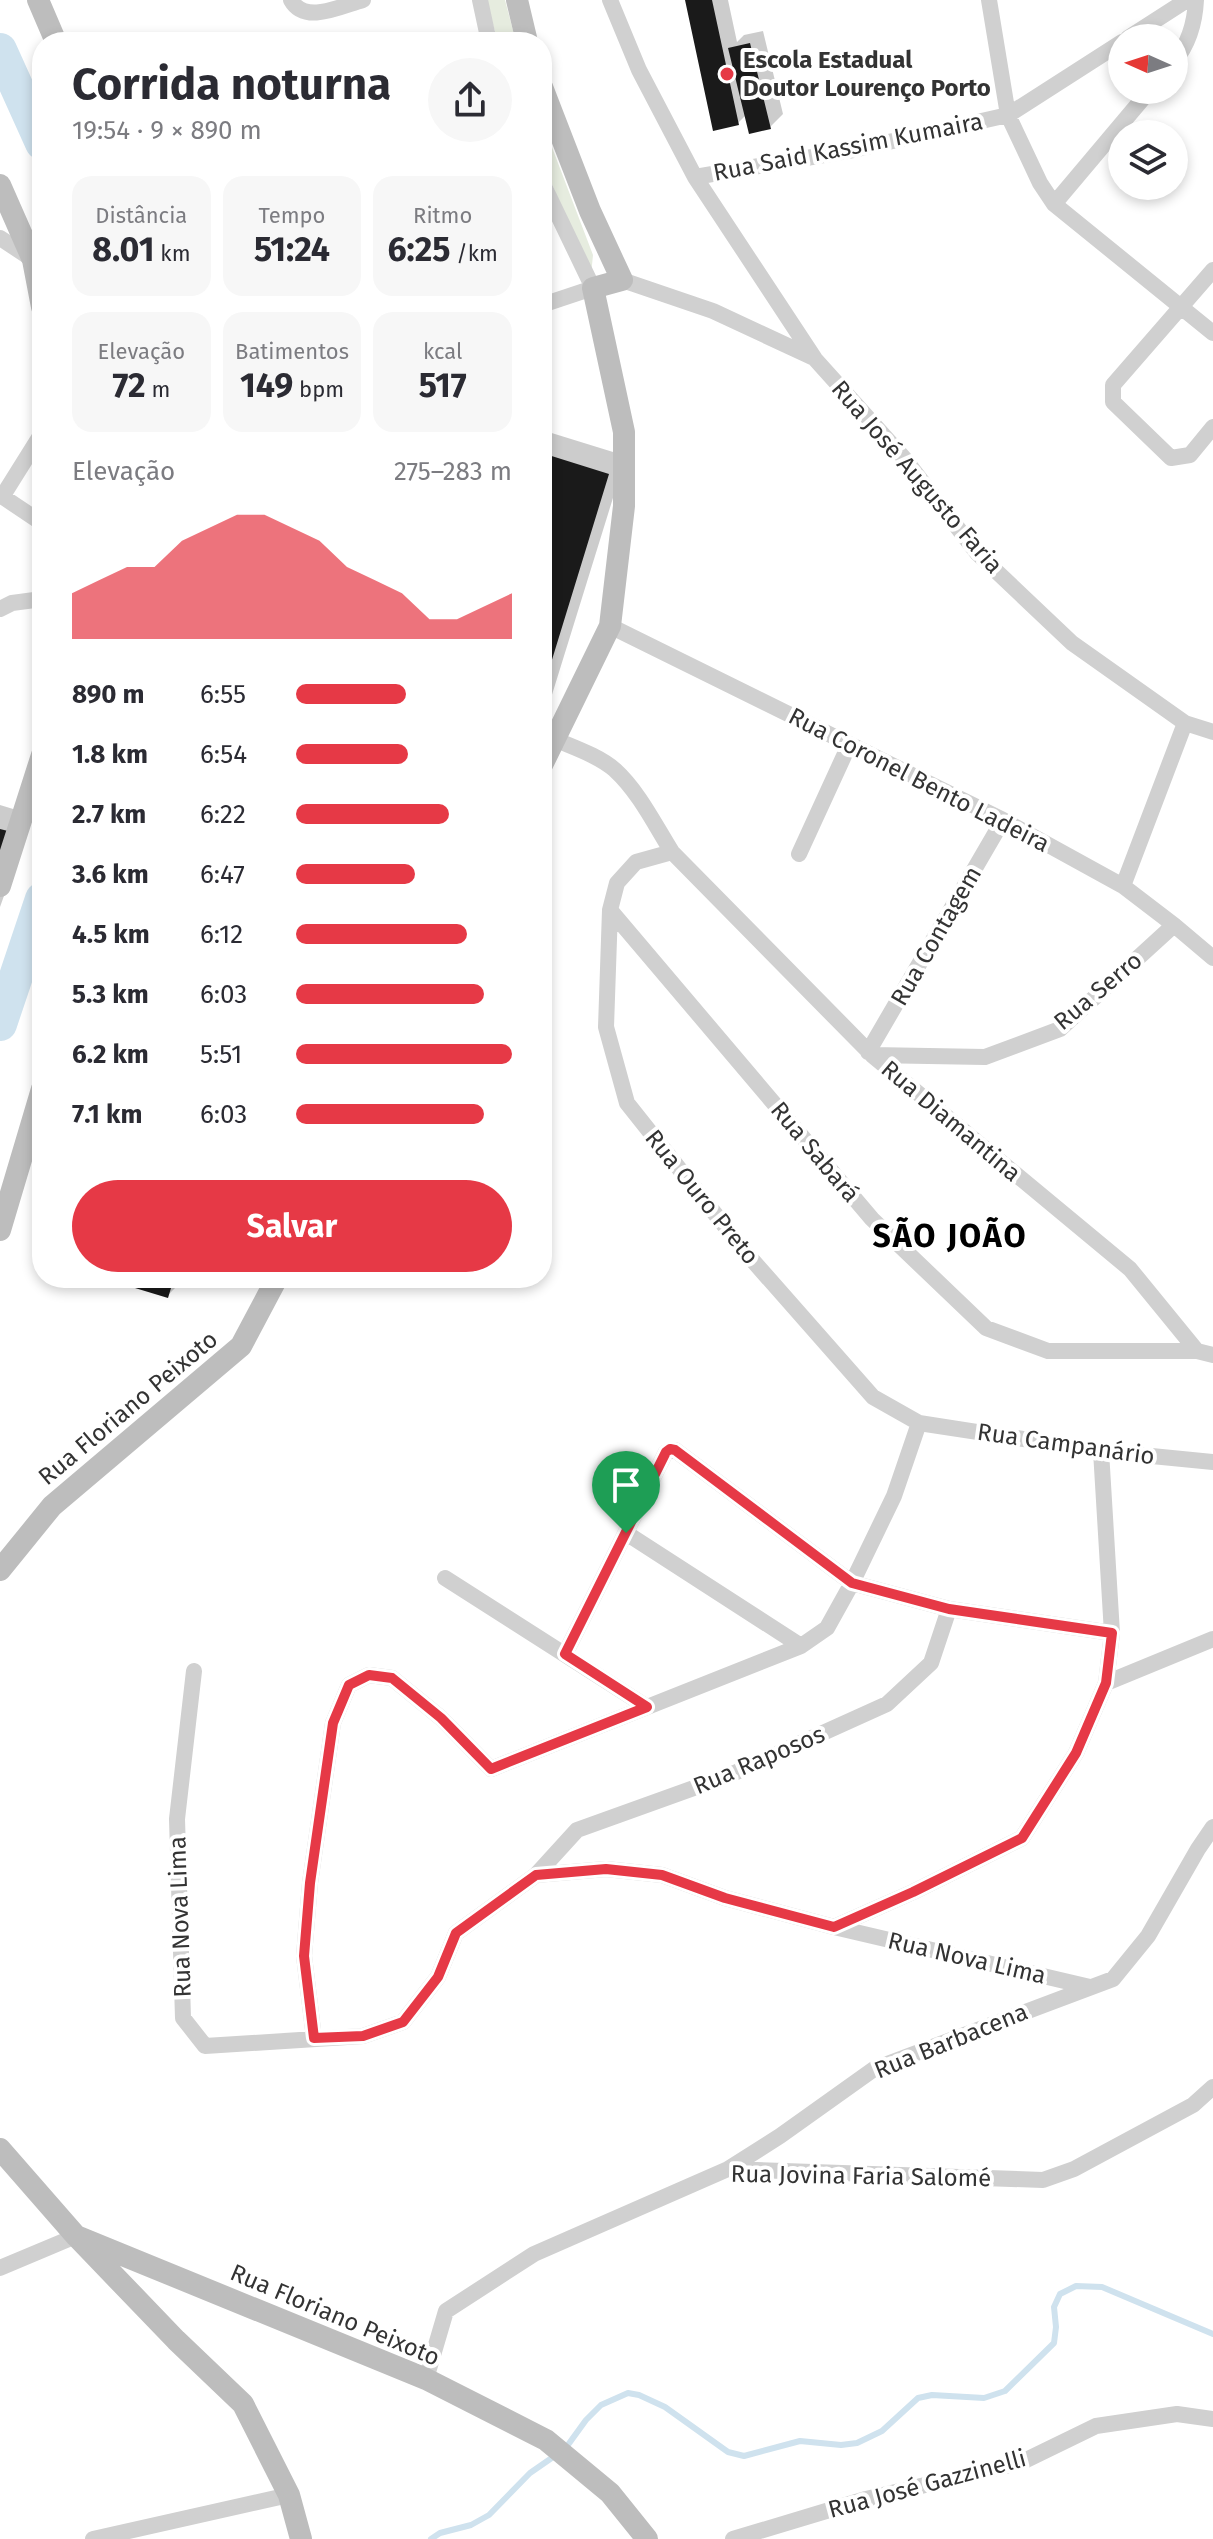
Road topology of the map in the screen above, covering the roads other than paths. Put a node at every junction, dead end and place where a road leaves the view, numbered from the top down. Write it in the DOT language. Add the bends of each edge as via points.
graph roads {
  1 [pos="291,0"];
  2 [pos="363,0"];
  3 [pos="480,0"];
  4 [pos="517,0"];
  5 [pos="610,0"];
  6 [pos="989,0"];
  7 [pos="1187,0"];
  8 [pos="1196,0"];
  9 [pos="43,1"];
  10 [pos="1150,24"];
  11 [pos="53,32"];
  12 [pos="487,32"];
  13 [pos="525,32"];
  14 [pos="1188,38"];
  15 [pos="1108,51"];
  16 [pos="1138,104"];
  17 [pos="552,113"];
  18 [pos="1008,115"];
  19 [pos="695,177"];
  20 [pos="0,185"];
  21 [pos="552,203"];
  22 [pos="1054,204"];
  23 [pos="0,238"];
  24 [pos="32,258"];
  25 [pos="32,259"];
  26 [pos="1213,270"];
  27 [pos="622,280"];
  28 [pos="593,288"];
  29 [pos="552,302"];
  30 [pos="1181,306"];
  31 [pos="1213,333"];
  32 [pos="815,359"];
  33 [pos="1213,427"];
  34 [pos="32,448"];
  35 [pos="1,496"];
  36 [pos="32,516"];
  37 [pos="32,600"];
  38 [pos="0,609"];
  39 [pos="610,626"];
  40 [pos="1185,723"];
  41 [pos="1213,732"];
  42 [pos="554,739"];
  43 [pos="552,743"];
  44 [pos="849,745"];
  45 [pos="32,786"];
  46 [pos="1003,820"];
  47 [pos="672,852"];
  48 [pos="799,854"];
  49 [pos="0,886"];
  50 [pos="1123,886"];
  51 [pos="610,910"];
  52 [pos="1174,925"];
  53 [pos="1213,958"];
  54 [pos="870,1054"];
  55 [pos="32,1123"];
  56 [pos="0,1230"];
  57 [pos="272,1288"];
  58 [pos="1205,1353"];
  59 [pos="919,1423"];
  60 [pos="1101,1451"];
  61 [pos="1213,1462"];
  62 [pos="626,1533"];
  63 [pos="0,1570"];
  64 [pos="445,1578"];
  65 [pos="852,1583"];
  66 [pos="949,1609"];
  67 [pos="1112,1633"];
  68 [pos="1213,1639"];
  69 [pos="801,1646"];
  70 [pos="565,1654"];
  71 [pos="194,1671"];
  72 [pos="1106,1683"];
  73 [pos="647,1707"];
  74 [pos="1213,1827"];
  75 [pos="536,1875"];
  76 [pos="834,1927"];
  77 [pos="1090,1987"];
  78 [pos="314,2038"];
  79 [pos="1213,2087"];
  80 [pos="0,2149"];
  81 [pos="728,2169"];
  82 [pos="76,2236"];
  83 [pos="0,2268"];
  84 [pos="426,2379"];
  85 [pos="1213,2419"];
  86 [pos="289,2495"];
  87 [pos="93,2539"];
  88 [pos="301,2539"];
  89 [pos="647,2539"];
  90 [pos="733,2539"];
  1 -- 2 [label="street" via="304,13"];
  3 -- 12 [label="street"];
  4 -- 13 [label="street"];
  5 -- 19 [label="street, Rua José Augusto Faria" via="639,70"];
  6 -- 18 [label="street"];
  7 -- 10 [label="street"];
  8 -- 14 [label="street"];
  9 -- 11 [label="street"];
  15 -- 18 [label="street, Rua Said Kassim Kumaira"];
  16 -- 22 [label="street"];
  17 -- 27 [label="street"];
  18 -- 19 [label="street, Rua Said Kassim Kumaira" via="853,150"];
  18 -- 22 [label="street"];
  19 -- 32 [label="street, Rua José Augusto Faria"];
  20 -- 24 [label="street"];
  21 -- 28 [label="street"];
  22 -- 30 [label="street"];
  23 -- 25 [label="street"];
  26 -- 30 [label="street"];
  27 -- 28 [label="street"];
  27 -- 32 [label="street, Rua José Augusto Faria" via="713,311"];
  28 -- 29 [label="street"];
  28 -- 39 [label="street" via="624,432 624,506"];
  30 -- 31 [label="street"];
  30 -- 33 [label="street" via="1113,385 1113,402 1171,458 1190,455"];
  32 -- 40 [label="street, Rua José Augusto Faria" via="904,458 977,553 1072,643"];
  34 -- 35 [label="street"];
  35 -- 36 [label="street"];
  37 -- 38 [label="street"];
  39 -- 42 [label="street"];
  39 -- 44 [label="street, Rua Coronel Bento Ladeira"];
  40 -- 41 [label="street, Rua José Augusto Faria"];
  40 -- 50 [label="street"];
  42 -- 43 [label="street"];
  42 -- 47 [label="street, Rua Diamantina" via="613,768"];
  44 -- 46 [label="street, Rua Coronel Bento Ladeira"];
  44 -- 48 [label="street"];
  45 -- 49 [label="street"];
  46 -- 50 [label="street, Rua Coronel Bento Ladeira"];
  46 -- 54 [label="street, Rua Contagem"];
  47 -- 51 [label="street" via="636,862 617,883"];
  47 -- 54 [label="street, Rua Diamantina"];
  50 -- 52 [label="street, Rua Coronel Bento Ladeira"];
  51 -- 58 [label="street, Rua Sabará" via="872,1219 986,1328 1048,1351"];
  51 -- 59 [label="street, Rua Ouro Preto" via="606,1027 627,1103 747,1254 873,1397"];
  52 -- 53 [label="street, Rua Coronel Bento Ladeira"];
  52 -- 54 [label="street, Rua Serro" via="1060,1029 985,1057"];
  54 -- 58 [label="street, Rua Diamantina" via="1130,1269"];
  55 -- 56 [label="street"];
  57 -- 63 [label="street, Rua Floriano Peixoto" via="241,1346 52,1506"];
  59 -- 60 [label="street, Rua Campanário"];
  59 -- 65 [label="street" via="894,1496"];
  60 -- 61 [label="street, Rua Campanário"];
  60 -- 67 [label="street"];
  62 -- 65 [label="street" via="666,1452 675,1450"];
  62 -- 69 [label="street"];
  62 -- 70 [label="street"];
  64 -- 70 [label="street"];
  65 -- 66 [label="street"];
  65 -- 69 [label="street" via="827,1628"];
  66 -- 67 [label="street"];
  66 -- 75 [label="street, Rua Raposos" via="931,1663 887,1704 730,1775 577,1830"];
  67 -- 72 [label="street"];
  68 -- 72 [label="street"];
  69 -- 73 [label="street"];
  70 -- 73 [label="street"];
  71 -- 78 [label="street, Rua Nova Lima" via="177,1819 183,2018 205,2046"];
  72 -- 76 [label="street" via="1076,1753 1022,1838"];
  73 -- 78 [label="street" via="491,1769 392,1678 369,1675 349,1685 333,1723 310,1883 304,1956"];
  74 -- 77 [label="street, Rua Barbacena" via="1148,1936 1113,1979"];
  75 -- 76 [label="street, Rua Nova Lima" via="606,1869 662,1875"];
  75 -- 78 [label="street, Rua Nova Lima" via="456,1933 438,1977 403,2022 363,2036"];
  76 -- 77 [label="street, Rua Nova Lima"];
  77 -- 81 [label="street, Rua Barbacena" via="874,2069"];
  79 -- 81 [label="street, Rua Jovina Faria Salomé" via="1193,2105 1074,2169 1043,2180"];
  80 -- 82 [label="street, Rua Floriano Peixoto"];
  81 -- 84 [label="street, Rua Jovina Faria Salomé" via="534,2254 446,2311"];
  82 -- 83 [label="street"];
  82 -- 84 [label="street, Rua Floriano Peixoto"];
  82 -- 86 [label="street" via="243,2404"];
  84 -- 89 [label="street, Rua Floriano Peixoto" via="550,2444 610,2493"];
  85 -- 90 [label="street, Rua José Gazzinelli" via="1177,2414 1096,2426 1022,2462 866,2499"];
  86 -- 87 [label="street"];
  86 -- 88 [label="street"];
}
